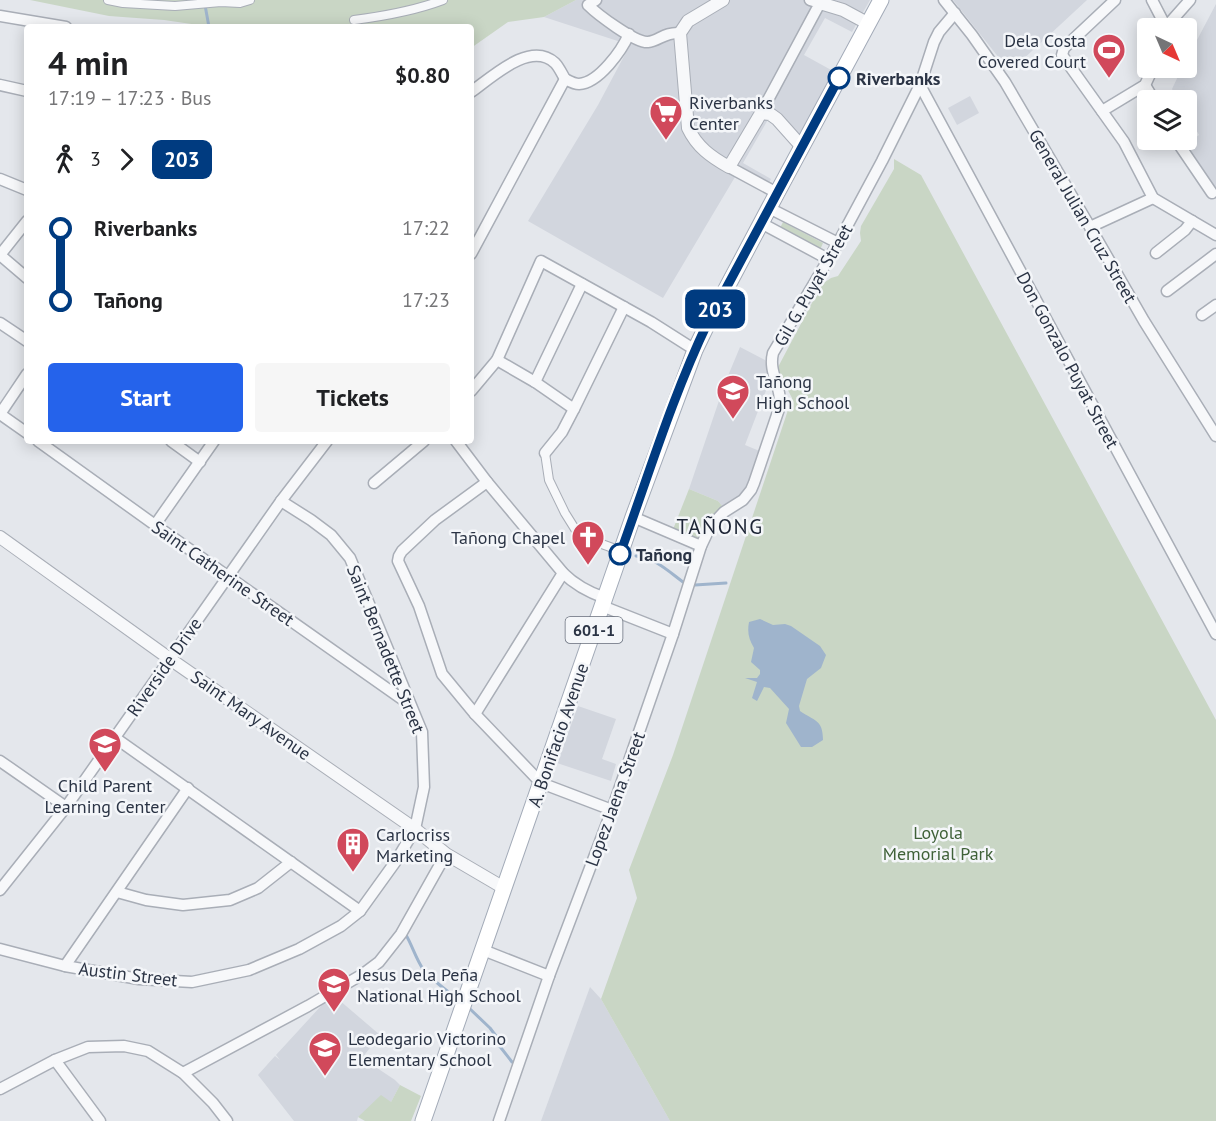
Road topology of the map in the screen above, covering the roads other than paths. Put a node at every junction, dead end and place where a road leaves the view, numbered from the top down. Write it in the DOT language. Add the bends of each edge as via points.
graph roads {
  1 [pos="108,0"];
  2 [pos="250,0"];
  3 [pos="443,0"];
  4 [pos="723,0"];
  5 [pos="881,0"];
  6 [pos="944,0"];
  7 [pos="1115,0"];
  8 [pos="1152,0"];
  9 [pos="1190,0"];
  10 [pos="818,1"];
  11 [pos="592,2"];
  12 [pos="955,13"];
  13 [pos="0,16"];
  14 [pos="1160,18"];
  15 [pos="1174,18"];
  16 [pos="354,20"];
  17 [pos="48,24"];
  18 [pos="869,24"];
  19 [pos="680,33"];
  20 [pos="629,34"];
  21 [pos="1148,78"];
  22 [pos="565,79"];
  23 [pos="0,85"];
  24 [pos="920,85"];
  25 [pos="1145,85"];
  26 [pos="24,90"];
  27 [pos="474,90"];
  28 [pos="1148,90"];
  29 [pos="1102,111"];
  30 [pos="761,112"];
  31 [pos="802,147"];
  32 [pos="1183,150"];
  33 [pos="729,167"];
  34 [pos="0,179"];
  35 [pos="24,189"];
  36 [pos="777,193"];
  37 [pos="1212,193"];
  38 [pos="1153,198"];
  39 [pos="769,208"];
  40 [pos="1192,221"];
  41 [pos="761,224"];
  42 [pos="24,225"];
  43 [pos="1090,227"];
  44 [pos="1216,236"];
  45 [pos="838,243"];
  46 [pos="474,248"];
  47 [pos="1156,253"];
  48 [pos="1216,254"];
  49 [pos="0,255"];
  50 [pos="828,260"];
  51 [pos="24,275"];
  52 [pos="582,284"];
  53 [pos="1167,291"];
  54 [pos="1216,305"];
  55 [pos="624,307"];
  56 [pos="1202,315"];
  57 [pos="0,323"];
  58 [pos="24,339"];
  59 [pos="695,350"];
  60 [pos="497,360"];
  61 [pos="24,378"];
  62 [pos="535,381"];
  63 [pos="474,387"];
  64 [pos="574,409"];
  65 [pos="0,414"];
  66 [pos="24,431"];
  67 [pos="1216,436"];
  68 [pos="42,444"];
  69 [pos="175,444"];
  70 [pos="212,444"];
  71 [pos="325,444"];
  72 [pos="420,444"];
  73 [pos="458,444"];
  74 [pos="545,453"];
  75 [pos="200,462"];
  76 [pos="487,482"];
  77 [pos="374,483"];
  78 [pos="281,501"];
  79 [pos="633,518"];
  80 [pos="155,525"];
  81 [pos="0,537"];
  82 [pos="701,546"];
  83 [pos="621,551"];
  84 [pos="563,573"];
  85 [pos="229,576"];
  86 [pos="603,602"];
  87 [pos="673,634"];
  88 [pos="1216,634"];
  89 [pos="170,659"];
  90 [pos="410,704"];
  91 [pos="475,714"];
  92 [pos="114,737"];
  93 [pos="0,761"];
  94 [pos="541,783"];
  95 [pos="188,788"];
  96 [pos="66,807"];
  97 [pos="612,810"];
  98 [pos="415,829"];
  99 [pos="446,854"];
  100 [pos="291,862"];
  101 [pos="504,888"];
  102 [pos="0,890"];
  103 [pos="117,892"];
  104 [pos="360,911"];
  105 [pos="0,949"];
  106 [pos="483,950"];
  107 [pos="65,966"];
  108 [pos="549,976"];
  109 [pos="55,1060"];
  110 [pos="183,1073"];
  111 [pos="0,1089"];
  112 [pos="100,1121"];
  113 [pos="227,1121"];
  114 [pos="423,1121"];
  115 [pos="499,1121"];
  1 -- 2 [label="street" via="175,6"];
  3 -- 16 [label="street" via="420,9"];
  4 -- 19 [label="street" via="688,21"];
  5 -- 18 [label="main road, A. Bonifacio Avenue / 601-1"];
  6 -- 12 [label="street, General Julian Cruz Street"];
  7 -- 29 [label="street" via="1062,52"];
  8 -- 14 [label="street"];
  9 -- 15 [label="street"];
  10 -- 18 [label="street"];
  10 -- 30 [label="street"];
  11 -- 20 [label="street" via="594,12"];
  12 -- 24 [label="street, Gil G. Puyat Street" via="934,42"];
  12 -- 43 [label="street, General Julian Cruz Street" via="1005,82"];
  13 -- 17 [label="street"];
  18 -- 31 [label="main road, A. Bonifacio Avenue / 601-1"];
  19 -- 20 [label="street" via="668,33 650,42"];
  19 -- 33 [label="street" via="688,128 698,145"];
  20 -- 22 [label="street" via="608,67 587,82 577,84"];
  21 -- 25 [label="street"];
  22 -- 27 [label="street" via="556,64 546,57 534,56 509,64"];
  22 -- 46 [label="street"];
  23 -- 26 [label="street"];
  24 -- 45 [label="street, Gil G. Puyat Street"];
  24 -- 88 [label="street, Don Gonzalo Puyat Street"];
  25 -- 28 [label="street"];
  25 -- 29 [label="street"];
  29 -- 38 [label="street" via="1124,142"];
  30 -- 31 [label="street" via="777,119"];
  30 -- 33 [label="street"];
  31 -- 36 [label="main road, A. Bonifacio Avenue / 601-1"];
  32 -- 37 [label="street"];
  33 -- 36 [label="street"];
  34 -- 35 [label="street"];
  36 -- 39 [label="main road, A. Bonifacio Avenue / 601-1"];
  38 -- 40 [label="street"];
  38 -- 43 [label="street"];
  39 -- 41 [label="main road, A. Bonifacio Avenue / 601-1"];
  39 -- 45 [label="street"];
  40 -- 44 [label="street"];
  40 -- 47 [label="street"];
  41 -- 50 [label="street"];
  41 -- 59 [label="main road, A. Bonifacio Avenue / 601-1"];
  42 -- 49 [label="street"];
  43 -- 67 [label="street, General Julian Cruz Street"];
  45 -- 50 [label="street, Gil G. Puyat Street"];
  48 -- 53 [label="street"];
  49 -- 51 [label="street"];
  50 -- 82 [label="street, Gil G. Puyat Street" via="773,353 771,368 780,391 780,406 752,490 710,527"];
  52 -- 55 [label="street"];
  52 -- 60 [label="street" via="541,261"];
  52 -- 62 [label="street"];
  54 -- 56 [label="street"];
  55 -- 59 [label="street"];
  55 -- 64 [label="street"];
  57 -- 58 [label="street"];
  59 -- 79 [label="main road, A. Bonifacio Avenue / 601-1"];
  60 -- 62 [label="street"];
  60 -- 63 [label="street"];
  61 -- 65 [label="street"];
  62 -- 64 [label="street"];
  64 -- 74 [label="street"];
  65 -- 66 [label="street"];
  68 -- 80 [label="street, Saint Catherine Street"];
  69 -- 75 [label="street"];
  70 -- 75 [label="street"];
  71 -- 78 [label="street, Riverside Drive"];
  72 -- 77 [label="street"];
  73 -- 76 [label="street"];
  74 -- 83 [label="street" via="549,480 575,529 588,539"];
  75 -- 80 [label="street"];
  76 -- 84 [label="street"];
  76 -- 91 [label="street" via="435,520 402,551 398,561 419,606 442,674"];
  78 -- 85 [label="street, Riverside Drive"];
  78 -- 90 [label="street, Saint Bernadette Street" via="331,535 350,558"];
  79 -- 82 [label="street"];
  79 -- 83 [label="main road, A. Bonifacio Avenue / 601-1"];
  80 -- 85 [label="street, Saint Catherine Street"];
  81 -- 89 [label="street, Saint Mary Avenue"];
  82 -- 87 [label="street, Lopez Jaena Street"];
  83 -- 86 [label="main road, A. Bonifacio Avenue / 601-1"];
  84 -- 86 [label="street"];
  84 -- 91 [label="street"];
  85 -- 89 [label="street, Riverside Drive"];
  85 -- 90 [label="street, Saint Catherine Street"];
  86 -- 87 [label="street"];
  86 -- 94 [label="main road, A. Bonifacio Avenue / 601-1"];
  87 -- 97 [label="street, Lopez Jaena Street"];
  89 -- 92 [label="street, Riverside Drive"];
  89 -- 98 [label="street, Saint Mary Avenue"];
  90 -- 98 [label="street, Saint Bernadette Street" via="422,732 424,787"];
  91 -- 94 [label="street"];
  92 -- 95 [label="street"];
  92 -- 96 [label="street, Riverside Drive"];
  93 -- 96 [label="street"];
  94 -- 97 [label="street"];
  94 -- 101 [label="main road, A. Bonifacio Avenue / 601-1"];
  95 -- 100 [label="street"];
  95 -- 103 [label="street"];
  96 -- 102 [label="street, Riverside Drive"];
  97 -- 108 [label="street, Lopez Jaena Street"];
  98 -- 99 [label="street, Saint Mary Avenue"];
  98 -- 104 [label="street, Austin Street"];
  99 -- 101 [label="street, Saint Mary Avenue"];
  99 -- 110 [label="street" via="401,934 379,962 308,1006"];
  100 -- 103 [label="street" via="258,888 230,900 183,905"];
  100 -- 104 [label="street"];
  101 -- 106 [label="main road, A. Bonifacio Avenue / 601-1"];
  103 -- 107 [label="street"];
  104 -- 107 [label="street, Austin Street" via="299,949 249,970 192,982 139,980"];
  105 -- 107 [label="street, Austin Street"];
  106 -- 108 [label="street"];
  106 -- 114 [label="main road, A. Bonifacio Avenue / 601-1"];
  108 -- 115 [label="street, Lopez Jaena Street"];
  109 -- 110 [label="street" via="88,1047 124,1046 148,1051"];
  109 -- 111 [label="street"];
  109 -- 112 [label="street"];
  110 -- 113 [label="street"];
}
